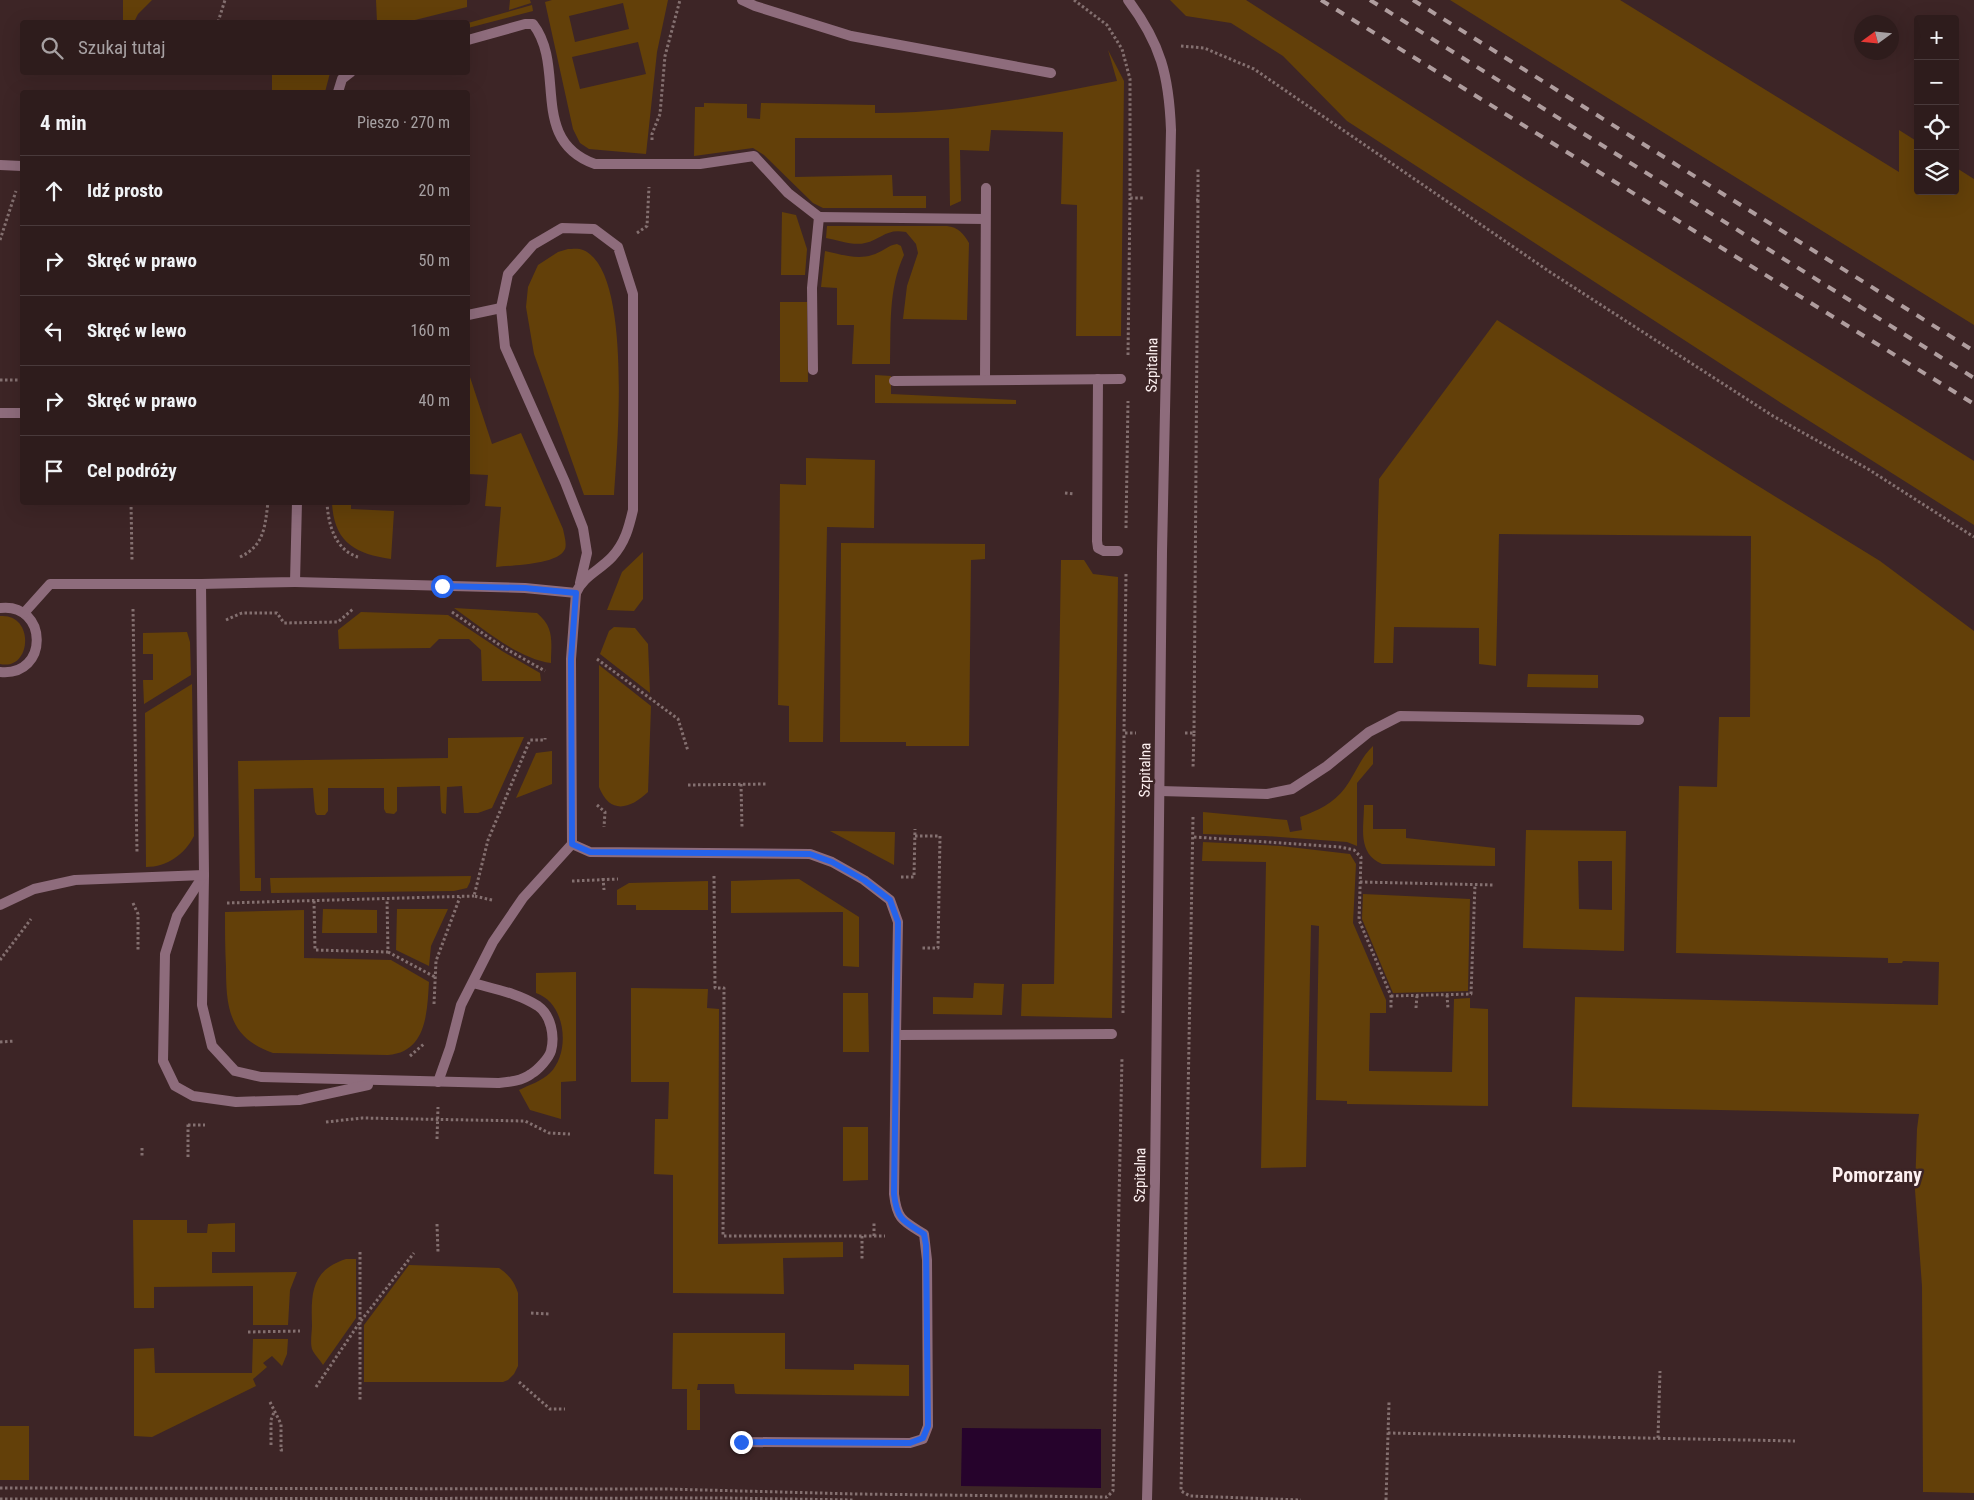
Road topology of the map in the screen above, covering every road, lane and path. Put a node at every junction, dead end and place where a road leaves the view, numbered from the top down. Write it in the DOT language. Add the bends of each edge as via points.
graph roads {
  1 [pos="224,0"];
  2 [pos="680,0"];
  3 [pos="742,0"];
  4 [pos="1074,0"];
  5 [pos="1128,0"];
  6 [pos="219,20"];
  7 [pos="470,39"];
  8 [pos="1155,44"];
  9 [pos="1051,73"];
  10 [pos="347,75"];
  11 [pos="339,90"];
  12 [pos="652,144"];
  13 [pos="0,166"];
  14 [pos="20,166"];
  15 [pos="1198,168"];
  16 [pos="20,175"];
  17 [pos="649,185"];
  18 [pos="986,188"];
  19 [pos="1130,198"];
  20 [pos="1170,199"];
  21 [pos="1198,200"];
  22 [pos="819,217"];
  23 [pos="985,219"];
  24 [pos="0,240"];
  25 [pos="618,247"];
  26 [pos="501,308"];
  27 [pos="470,315"];
  28 [pos="1128,363"];
  29 [pos="813,370"];
  30 [pos="1098,379"];
  31 [pos="1121,379"];
  32 [pos="0,380"];
  33 [pos="20,380"];
  34 [pos="985,380"];
  35 [pos="894,381"];
  36 [pos="1128,398"];
  37 [pos="0,413"];
  38 [pos="20,413"];
  39 [pos="131,505"];
  40 [pos="268,505"];
  41 [pos="297,505"];
  42 [pos="1126,532"];
  43 [pos="1974,536"];
  44 [pos="1118,551"];
  45 [pos="235,559"];
  46 [pos="142,561"];
  47 [pos="132,562"];
  48 [pos="1126,570"];
  49 [pos="295,582"];
  50 [pos="133,583"];
  51 [pos="201,584"];
  52 [pos="578,588"];
  53 [pos="0,608"];
  54 [pos="355,608"];
  55 [pos="24,613"];
  56 [pos="221,623"];
  57 [pos="0,672"];
  58 [pos="1639,720"];
  59 [pos="1124,733"];
  60 [pos="1139,733"];
  61 [pos="1180,733"];
  62 [pos="1194,733"];
  63 [pos="766,784"];
  64 [pos="688,785"];
  65 [pos="1160,791"];
  66 [pos="1193,792"];
  67 [pos="915,829"];
  68 [pos="915,836"];
  69 [pos="1194,837"];
  70 [pos="572,844"];
  71 [pos="715,853"];
  72 [pos="915,861"];
  73 [pos="204,875"];
  74 [pos="714,876"];
  75 [pos="723,876"];
  76 [pos="137,877"];
  77 [pos="1360,882"];
  78 [pos="1475,884"];
  79 [pos="1495,885"];
  80 [pos="474,896"];
  81 [pos="126,897"];
  82 [pos="460,897"];
  83 [pos="387,899"];
  84 [pos="314,901"];
  85 [pos="133,903"];
  86 [pos="220,903"];
  87 [pos="1,906"];
  88 [pos="35,914"];
  89 [pos="897,948"];
  90 [pos="138,952"];
  91 [pos="388,952"];
  92 [pos="0,960"];
  93 [pos="435,977"];
  94 [pos="473,983"];
  95 [pos="1417,995"];
  96 [pos="1447,995"];
  97 [pos="1391,996"];
  98 [pos="1416,1008"];
  99 [pos="1391,1009"];
  100 [pos="1448,1009"];
  101 [pos="433,1013"];
  102 [pos="1123,1015"];
  103 [pos="1112,1034"];
  104 [pos="896,1035"];
  105 [pos="0,1042"];
  106 [pos="15,1042"];
  107 [pos="427,1042"];
  108 [pos="1122,1054"];
  109 [pos="408,1058"];
  110 [pos="385,1082"];
  111 [pos="438,1082"];
  112 [pos="438,1118"];
  113 [pos="317,1123"];
  114 [pos="188,1125"];
  115 [pos="207,1125"];
  116 [pos="570,1134"];
  117 [pos="188,1136"];
  118 [pos="437,1139"];
  119 [pos="142,1148"];
  120 [pos="142,1157"];
  121 [pos="188,1157"];
  122 [pos="874,1216"];
  123 [pos="437,1224"];
  124 [pos="924,1234"];
  125 [pos="862,1236"];
  126 [pos="874,1236"];
  127 [pos="360,1252"];
  128 [pos="414,1252"];
  129 [pos="438,1252"];
  130 [pos="862,1259"];
  131 [pos="531,1313"];
  132 [pos="550,1314"];
  133 [pos="360,1322"];
  134 [pos="300,1331"];
  135 [pos="248,1332"];
  136 [pos="1660,1371"];
  137 [pos="519,1382"];
  138 [pos="316,1387"];
  139 [pos="270,1402"];
  140 [pos="360,1402"];
  141 [pos="1388,1402"];
  142 [pos="564,1409"];
  143 [pos="274,1412"];
  144 [pos="1388,1433"];
  145 [pos="1658,1438"];
  146 [pos="1795,1441"];
  147 [pos="741,1442"];
  148 [pos="272,1445"];
  149 [pos="284,1450"];
  150 [pos="0,1488"];
  151 [pos="0,1498"];
  152 [pos="855,1500"];
  153 [pos="1147,1500"];
  154 [pos="1301,1500"];
  155 [pos="1386,1500"];
  1 -- 6 [label="path"];
  2 -- 12 [label="path" via="665,56 660,114 652,134"];
  3 -- 9 [label="street" via="851,36"];
  4 -- 19 [label="path" via="1107,25 1122,49 1130,79"];
  5 -- 8 [label="street, Szpitalna"];
  7 -- 22 [label="street" via="533,24 539,32 548,63 556,126 567,148 581,159 595,164 700,164 754,156 788,193"];
  8 -- 20 [label="street, Szpitalna" via="1164,66 1170,104"];
  8 -- 43 [label="path" via="1204,48 1254,69 1550,272 1773,416"];
  10 -- 11 [label="street"];
  13 -- 14 [label="street"];
  15 -- 21 [label="path"];
  16 -- 24 [label="path"];
  17 -- 25 [label="path" via="647,226"];
  18 -- 23 [label="street"];
  19 -- 20 [label="path"];
  19 -- 28 [label="path"];
  20 -- 21 [label="path"];
  20 -- 65 [label="street, Szpitalna"];
  21 -- 62 [label="path"];
  22 -- 23 [label="street"];
  22 -- 29 [label="street" via="812,288"];
  23 -- 34 [label="street"];
  25 -- 26 [label="street" via="594,229 562,228 533,245 508,274"];
  25 -- 52 [label="street" via="633,294 633,510 628,534 613,556"];
  26 -- 27 [label="street"];
  26 -- 52 [label="street" via="505,347 583,528 587,554"];
  30 -- 31 [label="street"];
  30 -- 34 [label="street"];
  30 -- 44 [label="street" via="1097,541 1098,548 1104,551"];
  32 -- 33 [label="path"];
  34 -- 35 [label="street"];
  36 -- 42 [label="path"];
  37 -- 38 [label="street"];
  39 -- 47 [label="path"];
  40 -- 45 [label="path" via="265,531 255,548"];
  41 -- 49 [label="street"];
  46 -- 47 [label="path"];
  47 -- 50 [label="path"];
  48 -- 59 [label="path"];
  49 -- 51 [label="street"];
  49 -- 52 [label="street"];
  50 -- 51 [label="street"];
  50 -- 55 [label="street" via="50,584"];
  50 -- 76 [label="path"];
  51 -- 73 [label="street"];
  52 -- 70 [label="street" via="571,659"];
  53 -- 55 [label="street" via="13,608"];
  54 -- 56 [label="path" via="338,622 284,623 277,613 242,613"];
  55 -- 57 [label="street" via="36,632 34,654 28,664 18,670"];
  58 -- 66 [label="street" via="1400,716 1369,732 1292,789 1267,794"];
  59 -- 60 [label="path"];
  59 -- 102 [label="path"];
  61 -- 62 [label="path"];
  62 -- 66 [label="path"];
  63 -- 64 [label="path"];
  65 -- 66 [label="street"];
  65 -- 153 [label="street, Szpitalna"];
  66 -- 69 [label="path"];
  67 -- 68 [label="path"];
  68 -- 72 [label="path"];
  68 -- 89 [label="path" via="940,836 938,948"];
  69 -- 77 [label="path" via="1354,850 1361,857"];
  69 -- 154 [label="path" via="1181,1491 1190,1496"];
  70 -- 71 [label="street" via="590,852"];
  70 -- 94 [label="street" via="523,898 493,942"];
  71 -- 74 [label="path"];
  71 -- 89 [label="street" via="810,854 832,862 890,900 898,922"];
  73 -- 76 [label="street"];
  73 -- 110 [label="street" via="202,1005 212,1046 235,1071 261,1077"];
  73 -- 110 [label="street" via="177,916 165,954 163,1061 175,1086 193,1096 236,1102 299,1100"];
  74 -- 75 [label="path"];
  74 -- 125 [label="path" via="715,988 724,988 723,1236"];
  76 -- 85 [label="path"];
  76 -- 87 [label="street" via="75,880 34,889"];
  77 -- 78 [label="path"];
  77 -- 97 [label="path" via="1358,920"];
  78 -- 79 [label="path"];
  78 -- 96 [label="path" via="1471,994"];
  80 -- 82 [label="path"];
  81 -- 85 [label="path"];
  82 -- 83 [label="path"];
  82 -- 93 [label="path" via="436,961"];
  83 -- 84 [label="path"];
  83 -- 91 [label="path"];
  84 -- 86 [label="path"];
  84 -- 91 [label="path" via="315,950"];
  85 -- 90 [label="path" via="138,914"];
  88 -- 92 [label="path"];
  89 -- 104 [label="street"];
  91 -- 93 [label="path"];
  93 -- 101 [label="path"];
  94 -- 111 [label="street" via="461,1004"];
  94 -- 111 [label="street" via="512,994 539,1007 550,1022 551,1053 531,1075 517,1080 498,1083"];
  95 -- 96 [label="path"];
  95 -- 97 [label="path"];
  95 -- 98 [label="path"];
  96 -- 100 [label="path"];
  97 -- 99 [label="path"];
  103 -- 104 [label="street"];
  104 -- 124 [label="street" via="896,1211 906,1223"];
  105 -- 106 [label="path"];
  107 -- 109 [label="path"];
  108 -- 150 [label="path" via="1113,1491 1107,1496 666,1489"];
  110 -- 111 [label="street"];
  111 -- 112 [label="path"];
  112 -- 113 [label="path" via="362,1118"];
  112 -- 116 [label="path" via="524,1121 549,1134"];
  112 -- 118 [label="path"];
  114 -- 115 [label="path"];
  117 -- 121 [label="path"];
  119 -- 120 [label="path"];
  122 -- 126 [label="path"];
  123 -- 129 [label="path"];
  124 -- 126 [label="path"];
  124 -- 147 [label="street" via="928,1260 928,1426 923,1438 910,1443"];
  125 -- 126 [label="path"];
  125 -- 130 [label="path"];
  127 -- 133 [label="path"];
  128 -- 133 [label="path"];
  131 -- 132 [label="path"];
  133 -- 138 [label="path"];
  133 -- 140 [label="path"];
  134 -- 135 [label="path"];
  136 -- 145 [label="path"];
  137 -- 142 [label="path" via="550,1409"];
  139 -- 143 [label="path"];
  141 -- 144 [label="path"];
  143 -- 148 [label="path" via="271,1420"];
  143 -- 149 [label="path" via="281,1424 281,1450"];
  144 -- 145 [label="path"];
  144 -- 155 [label="path"];
  145 -- 146 [label="path"];
  151 -- 152 [label="path"];
}
